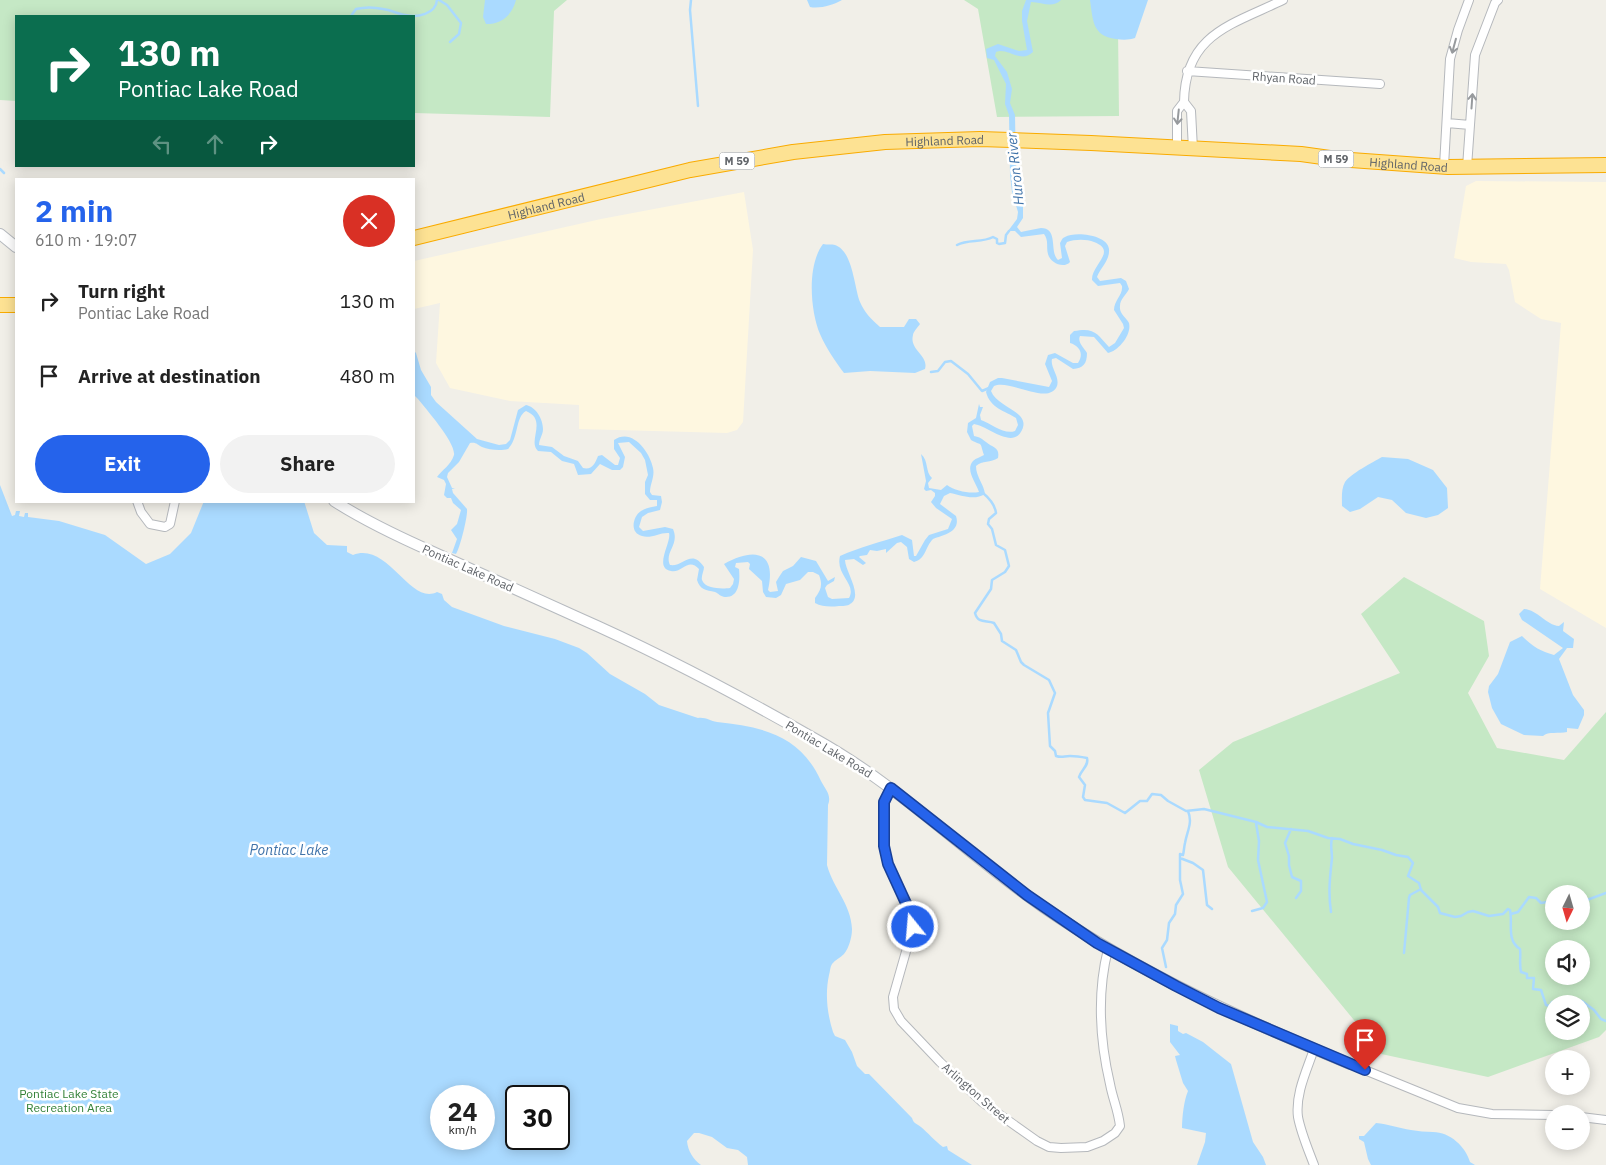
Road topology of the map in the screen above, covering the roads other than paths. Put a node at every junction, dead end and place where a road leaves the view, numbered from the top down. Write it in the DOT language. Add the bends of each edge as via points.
graph roads {
  1 [pos="1283,0"];
  2 [pos="1470,0"];
  3 [pos="1498,0"];
  4 [pos="1188,71"];
  5 [pos="1380,84"];
  6 [pos="1184,102"];
  7 [pos="1446,123"];
  8 [pos="1470,125"];
  9 [pos="1177,148"];
  10 [pos="1193,149"];
  11 [pos="1606,165"];
  12 [pos="1444,166"];
  13 [pos="1466,167"];
  14 [pos="0,234"];
  15 [pos="415,238"];
  16 [pos="15,246"];
  17 [pos="15,304"];
  18 [pos="0,305"];
  19 [pos="138,503"];
  20 [pos="175,503"];
  21 [pos="337,503"];
  22 [pos="891,788"];
  23 [pos="1108,949"];
  24 [pos="1314,1049"];
  25 [pos="1350,1064"];
  26 [pos="1545,1115"];
  27 [pos="1590,1118"];
  28 [pos="1606,1120"];
  29 [pos="1314,1165"];
  1 -- 4 [label="street" via="1216,32 1201,46"];
  2 -- 7 [label="street, one-way" via="1450,59"];
  8 -- 3 [label="street, one-way" via="1475,55"];
  4 -- 5 [label="street, Rhyan Road"];
  4 -- 6 [label="street"];
  6 -- 9 [label="street, one-way" via="1177,111"];
  6 -- 10 [label="street" via="1191,111"];
  7 -- 8 [label="street"];
  7 -- 12 [label="street"];
  8 -- 13 [label="street"];
  9 -- 10 [label="highway, Highland Road / M 59"];
  9 -- 15 [label="highway, Highland Road / M 59" via="1052,141 927,140 793,152 681,172"];
  10 -- 12 [label="highway, Highland Road / M 59"];
  11 -- 13 [label="highway, Highland Road / M 59"];
  12 -- 13 [label="highway, Highland Road / M 59"];
  14 -- 16 [label="street"];
  17 -- 18 [label="highway"];
  19 -- 20 [label="street" via="150,524 165,527 170,524"];
  21 -- 22 [label="street, Pontiac Lake Road" via="368,522 594,624 701,678 819,741"];
  22 -- 23 [label="street, Pontiac Lake Road" via="1027,895"];
  22 -- 23 [label="street, Arlington Street" via="884,802 884,846 913,927 893,996 894,1009 901,1021 982,1102 1049,1147 1087,1147 1103,1141 1120,1126 1103,1045 1101,989"];
  23 -- 24 [label="street, Pontiac Lake Road" via="1211,1004"];
  24 -- 25 [label="street, Pontiac Lake Road"];
  24 -- 29 [label="street" via="1298,1110"];
  25 -- 26 [label="street, Pontiac Lake Road" via="1458,1108 1492,1114"];
  27 -- 28 [label="street"];
}
